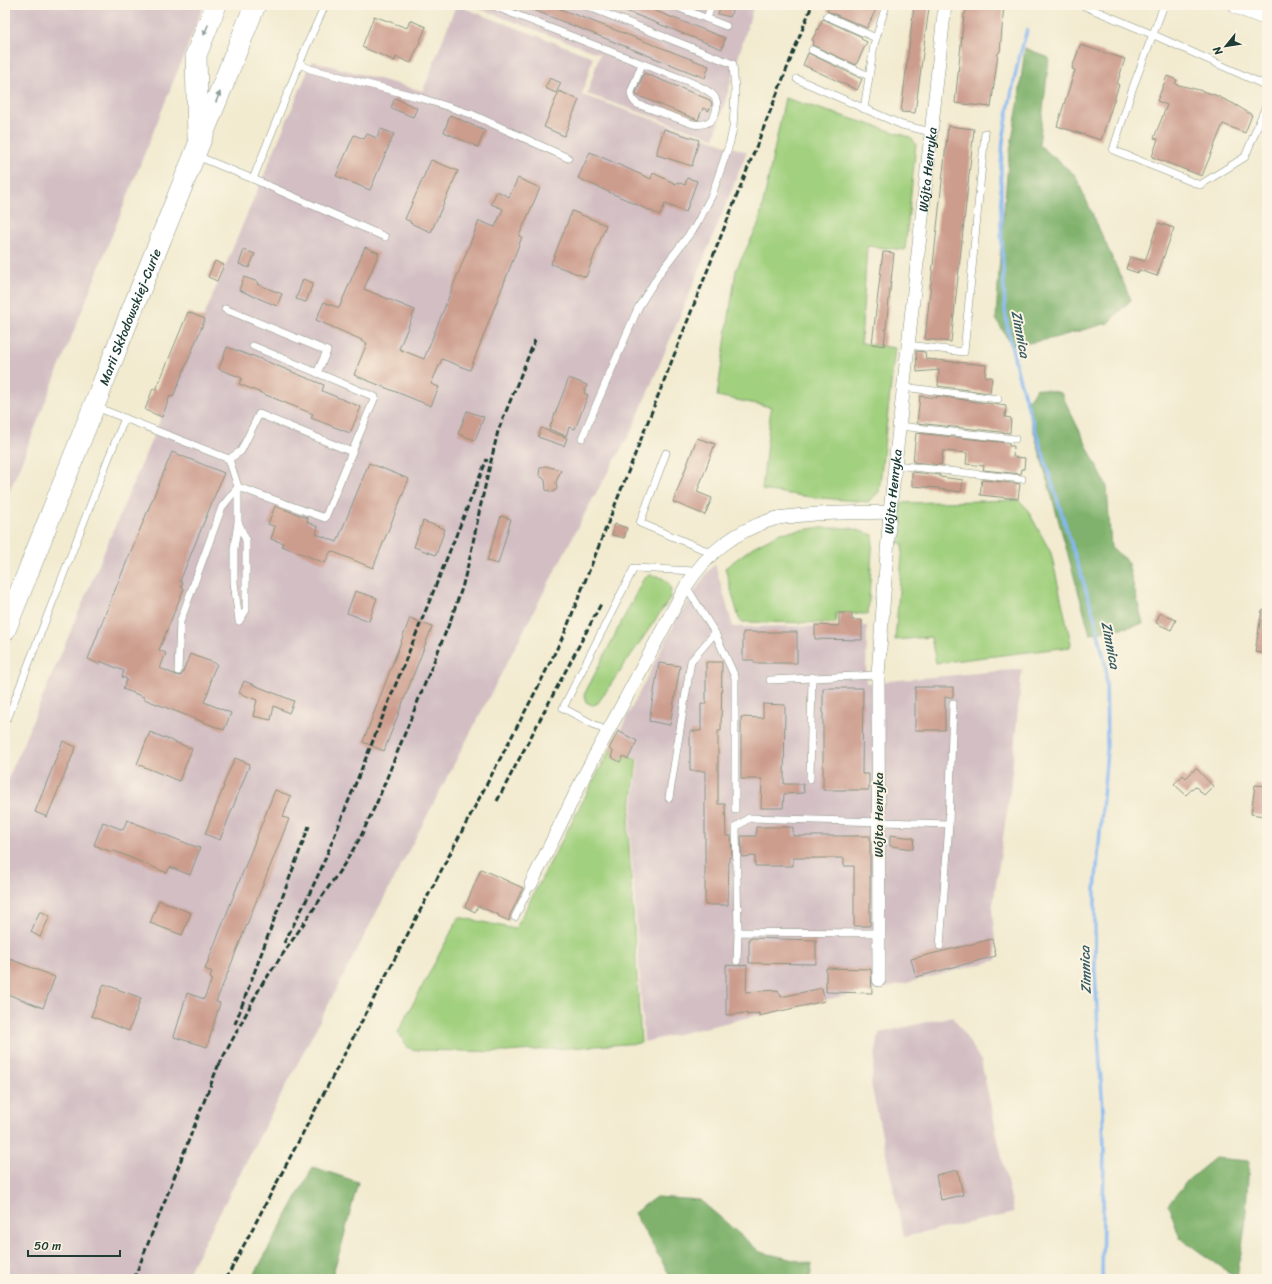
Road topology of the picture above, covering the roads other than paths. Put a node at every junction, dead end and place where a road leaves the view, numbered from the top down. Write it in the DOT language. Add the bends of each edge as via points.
graph roads {
  1 [pos="216,5"];
  2 [pos="255,5"];
  3 [pos="264,5"];
  4 [pos="325,5"];
  5 [pos="491,5"];
  6 [pos="584,5"];
  7 [pos="672,5"];
  8 [pos="710,5"];
  9 [pos="886,5"];
  10 [pos="945,5"];
  11 [pos="1082,5"];
  12 [pos="1164,5"];
  13 [pos="1238,5"];
  14 [pos="827,16"];
  15 [pos="1267,16"];
  16 [pos="707,19"];
  17 [pos="726,26"];
  18 [pos="246,27"];
  19 [pos="1154,35"];
  20 [pos="876,38"];
  21 [pos="812,50"];
  22 [pos="300,64"];
  23 [pos="642,64"];
  24 [pos="869,76"];
  25 [pos="797,79"];
  26 [pos="1267,86"];
  27 [pos="1267,103"];
  28 [pos="864,109"];
  29 [pos="931,132"];
  30 [pos="985,133"];
  31 [pos="196,151"];
  32 [pos="568,158"];
  33 [pos="253,179"];
  34 [pos="385,237"];
  35 [pos="225,309"];
  36 [pos="908,345"];
  37 [pos="253,346"];
  38 [pos="317,373"];
  39 [pos="903,387"];
  40 [pos="998,399"];
  41 [pos="94,406"];
  42 [pos="125,418"];
  43 [pos="899,426"];
  44 [pos="582,438"];
  45 [pos="1015,439"];
  46 [pos="352,452"];
  47 [pos="666,453"];
  48 [pos="229,459"];
  49 [pos="894,466"];
  50 [pos="1022,479"];
  51 [pos="238,487"];
  52 [pos="890,512"];
  53 [pos="238,522"];
  54 [pos="712,553"];
  55 [pos="695,571"];
  56 [pos="686,586"];
  57 [pos="5,630"];
  58 [pos="715,633"];
  59 [pos="178,671"];
  60 [pos="878,675"];
  61 [pos="812,677"];
  62 [pos="770,680"];
  63 [pos="953,703"];
  64 [pos="8,717"];
  65 [pos="608,732"];
  66 [pos="810,779"];
  67 [pos="669,798"];
  68 [pos="735,810"];
  69 [pos="878,822"];
  70 [pos="949,824"];
  71 [pos="531,884"];
  72 [pos="515,917"];
  73 [pos="738,932"];
  74 [pos="879,933"];
  75 [pos="940,946"];
  76 [pos="737,961"];
  77 [pos="879,980"];
  1 -- 31 [label="main road, one-way" via="196,55"];
  2 -- 18 [label="main road, Marii Skłodowskiej-Curie"];
  3 -- 18 [label="main road"];
  4 -- 22 [label="lane"];
  5 -- 23 [label="lane"];
  6 -- 44 [label="lane" via="733,64 735,91 730,142 712,195 695,227 661,271 638,308"];
  7 -- 16 [label="lane"];
  8 -- 16 [label="lane"];
  9 -- 20 [label="lane"];
  10 -- 29 [label="street, Wójta Henryka"];
  11 -- 19 [label="lane"];
  12 -- 19 [label="lane"];
  13 -- 15 [label="main road"];
  14 -- 20 [label="lane"];
  16 -- 17 [label="lane"];
  31 -- 18 [label="main road, Marii Skłodowskiej-Curie, one-way"];
  19 -- 26 [label="lane"];
  19 -- 27 [label="lane" via="1133,87 1113,150 1200,185 1244,157"];
  20 -- 24 [label="lane"];
  21 -- 24 [label="lane"];
  22 -- 32 [label="lane" via="310,69 472,114"];
  22 -- 33 [label="lane"];
  23 -- 23 [label="lane" via="713,94 717,106 711,120 700,125 693,124 637,104 631,92"];
  24 -- 28 [label="lane"];
  25 -- 28 [label="lane"];
  28 -- 29 [label="lane" via="902,125"];
  29 -- 36 [label="street, Wójta Henryka"];
  30 -- 36 [label="lane" via="964,352"];
  31 -- 33 [label="lane"];
  31 -- 41 [label="main road, Marii Skłodowskiej-Curie"];
  33 -- 34 [label="lane"];
  35 -- 38 [label="lane" via="327,351"];
  36 -- 39 [label="street, Wójta Henryka"];
  37 -- 38 [label="lane"];
  38 -- 46 [label="lane" via="374,398"];
  39 -- 40 [label="lane"];
  39 -- 43 [label="street, Wójta Henryka"];
  41 -- 42 [label="lane"];
  41 -- 57 [label="main road, Marii Skłodowskiej-Curie"];
  42 -- 48 [label="lane"];
  42 -- 64 [label="lane"];
  43 -- 45 [label="lane"];
  43 -- 49 [label="street, Wójta Henryka"];
  46 -- 48 [label="lane" via="259,414 241,451"];
  46 -- 51 [label="lane" via="324,518"];
  47 -- 54 [label="lane" via="640,523"];
  48 -- 51 [label="lane"];
  49 -- 50 [label="lane"];
  49 -- 52 [label="street, Wójta Henryka"];
  51 -- 53 [label="lane"];
  51 -- 59 [label="lane" via="222,507 180,622"];
  52 -- 54 [label="street" via="817,513 774,519 734,536"];
  52 -- 60 [label="street, Wójta Henryka"];
  53 -- 53 [label="lane" via="246,540 246,610 239,621 234,582 234,549"];
  54 -- 55 [label="street"];
  55 -- 56 [label="street"];
  55 -- 65 [label="lane" via="634,568 563,708"];
  56 -- 58 [label="lane"];
  56 -- 65 [label="street"];
  58 -- 67 [label="lane" via="691,661"];
  58 -- 68 [label="lane" via="735,678"];
  60 -- 61 [label="lane"];
  60 -- 69 [label="street, Wójta Henryka"];
  61 -- 62 [label="lane"];
  61 -- 66 [label="lane"];
  63 -- 70 [label="lane"];
  65 -- 71 [label="street"];
  69 -- 70 [label="lane"];
  69 -- 73 [label="lane" via="749,818 736,827"];
  69 -- 74 [label="street, Wójta Henryka"];
  70 -- 75 [label="lane"];
  71 -- 72 [label="lane"];
  73 -- 74 [label="lane"];
  73 -- 76 [label="lane"];
  74 -- 77 [label="street, Wójta Henryka"];
}
